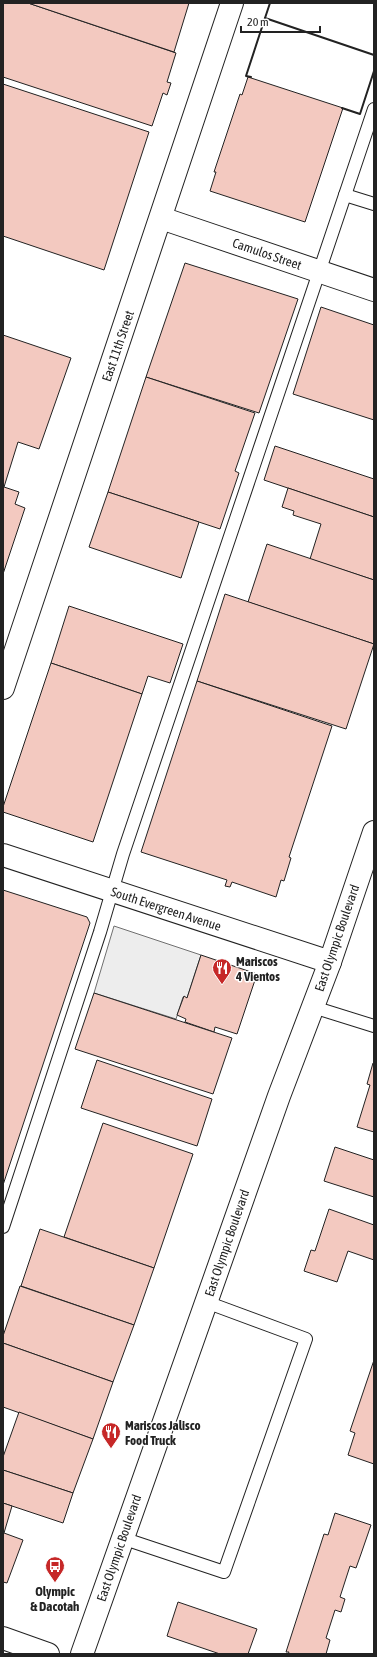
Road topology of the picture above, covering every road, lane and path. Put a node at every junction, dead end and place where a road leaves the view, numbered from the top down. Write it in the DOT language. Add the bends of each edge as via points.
graph roads {
  1 [pos="232,3"];
  2 [pos="374,109"];
  3 [pos="345,195"];
  4 [pos="374,204"];
  5 [pos="161,218"];
  6 [pos="319,272"];
  7 [pos="374,290"];
  8 [pos="3,688"];
  9 [pos="374,832"];
  10 [pos="3,855"];
  11 [pos="112,891"];
  12 [pos="330,962"];
  13 [pos="312,1007"];
  14 [pos="374,1026"];
  15 [pos="3,1227"];
  16 [pos="206,1302"];
  17 [pos="122,1538"];
  18 [pos="3,1638"];
  19 [pos="48,1654"];
  20 [pos="82,1654"];
  1 -- 5 [label="street, East 11th Street"];
  2 -- 3 [label="lane"];
  3 -- 4 [label="lane"];
  3 -- 6 [label="lane"];
  5 -- 6 [label="street, Camulos Street"];
  5 -- 8 [label="street, East 11th Street"];
  6 -- 7 [label="street, Camulos Street"];
  6 -- 11 [label="lane"];
  9 -- 12 [label="street, East Olympic Boulevard"];
  10 -- 11 [label="street, South Evergreen Avenue"];
  11 -- 12 [label="street, South Evergreen Avenue"];
  11 -- 15 [label="lane"];
  12 -- 13 [label="street, East Olympic Boulevard"];
  13 -- 14 [label="lane"];
  13 -- 16 [label="street, East Olympic Boulevard"];
  16 -- 17 [label="street, East Olympic Boulevard"];
  16 -- 17 [label="lane" via="306,1339 224,1572"];
  17 -- 20 [label="street, East Olympic Boulevard"];
  18 -- 19 [label="street"];
}
